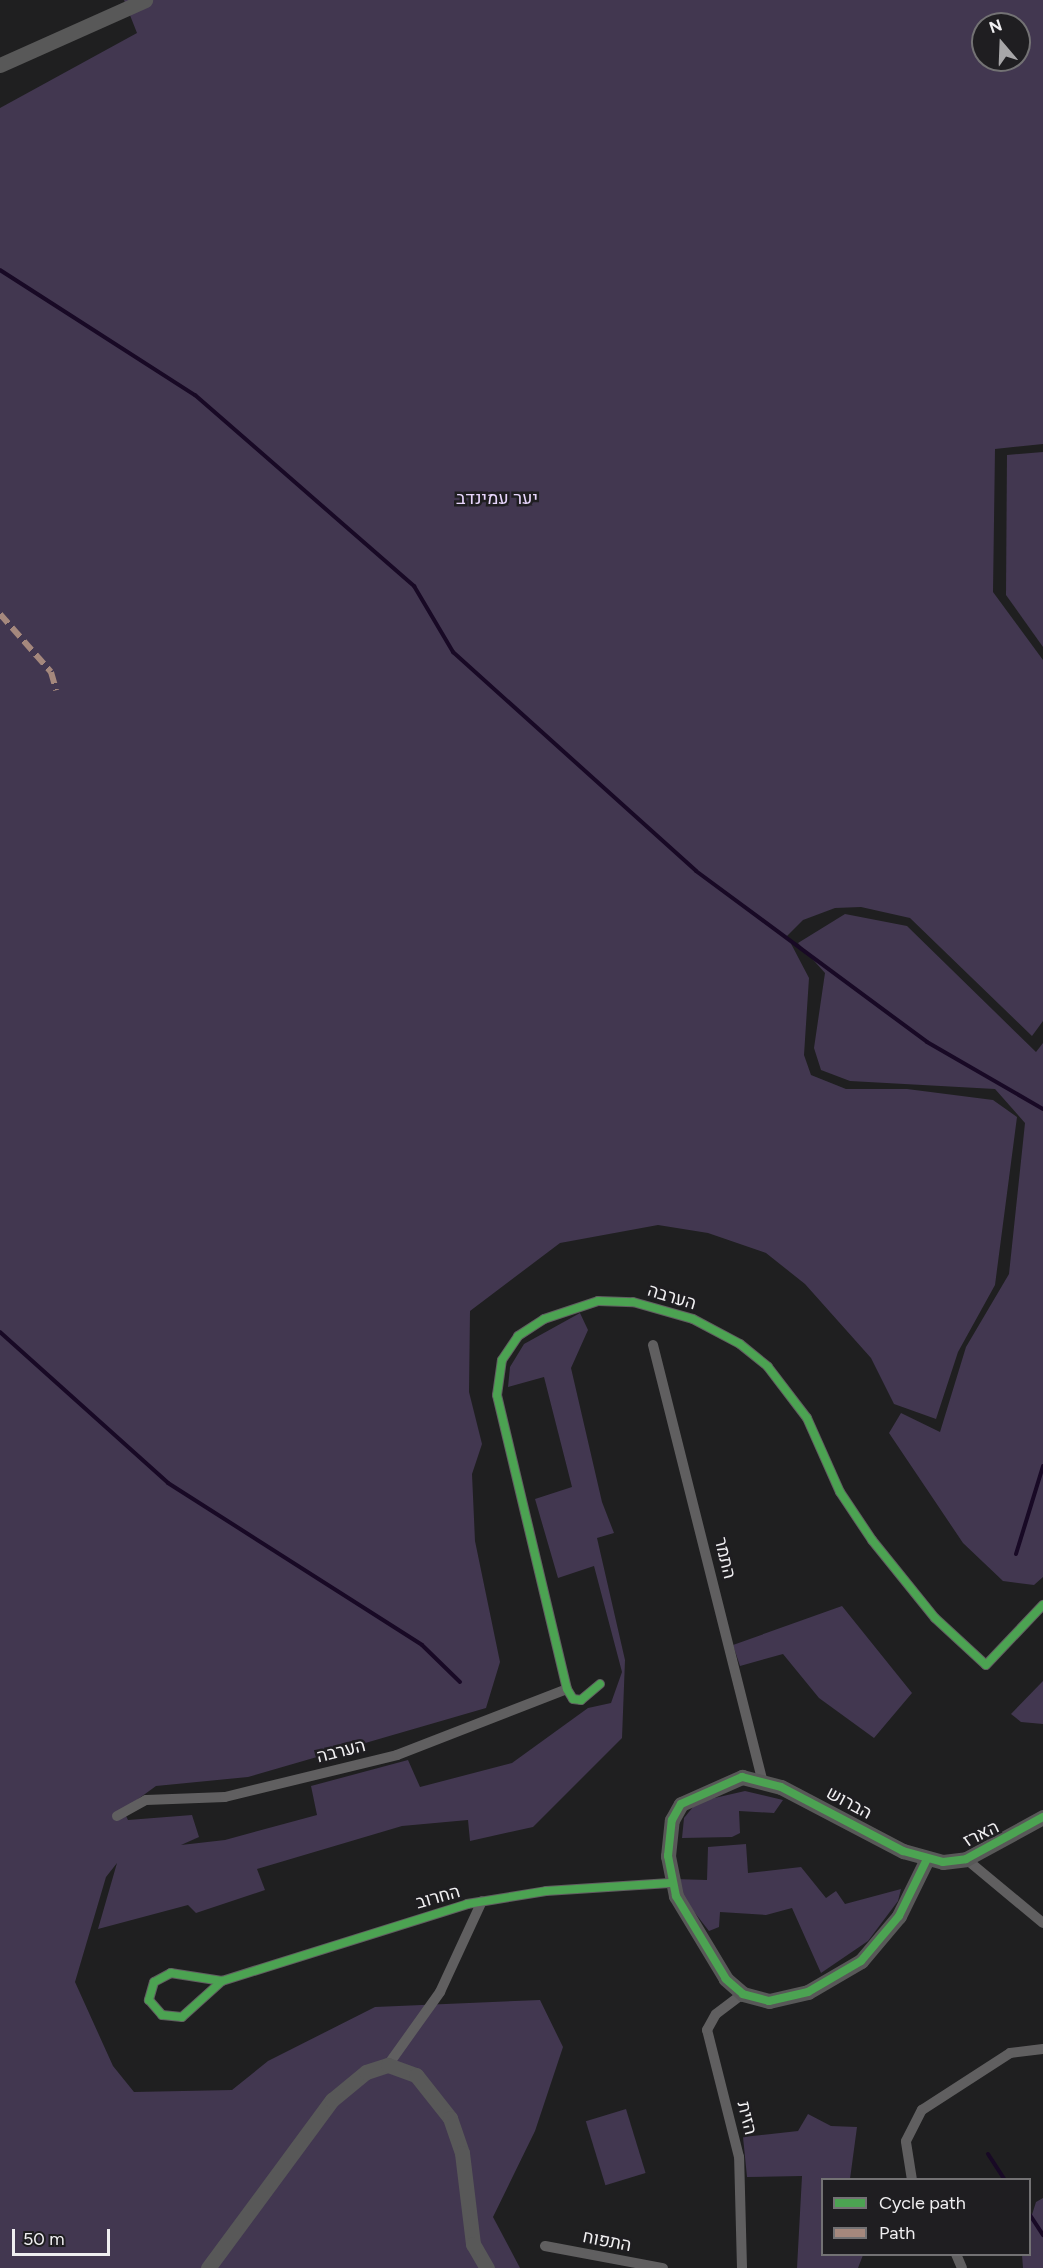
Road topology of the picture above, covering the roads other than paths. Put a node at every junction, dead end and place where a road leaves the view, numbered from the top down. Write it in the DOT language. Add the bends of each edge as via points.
graph roads {
  1 [pos="145,0"];
  2 [pos="0,65"];
  3 [pos="653,1345"];
  4 [pos="1043,1605"];
  5 [pos="600,1684"];
  6 [pos="567,1689"];
  7 [pos="762,1779"];
  8 [pos="117,1816"];
  9 [pos="1043,1817"];
  10 [pos="927,1859"];
  11 [pos="966,1859"];
  12 [pos="670,1883"];
  13 [pos="482,1901"];
  14 [pos="1043,1923"];
  15 [pos="222,1981"];
  16 [pos="743,1994"];
  17 [pos="1043,2049"];
  18 [pos="388,2065"];
  19 [pos="912,2178"];
  20 [pos="545,2246"];
  21 [pos="208,2268"];
  22 [pos="487,2268"];
  23 [pos="663,2268"];
  24 [pos="742,2268"];
  1 -- 2 [label="street"];
  3 -- 7 [label="street, התמר"];
  4 -- 6 [label="street, הערבה" via="986,1665 935,1618 872,1540 840,1492 807,1418 768,1367 740,1344 693,1318 633,1302 598,1301 544,1319 518,1336 502,1360 497,1382 499,1414 536,1544"];
  5 -- 6 [label="street" via="581,1700 573,1699"];
  6 -- 8 [label="street, הערבה" via="397,1755 225,1797 146,1800"];
  7 -- 10 [label="street, הברוש"];
  7 -- 12 [label="street, הברוש" via="735,1778 681,1804 672,1820"];
  9 -- 11 [label="street, הארז"];
  10 -- 11 [label="street, הארז"];
  10 -- 16 [label="street" via="888,1932 846,1973 786,1999 762,2000"];
  11 -- 14 [label="street"];
  12 -- 13 [label="street, החרוב" via="558,1889"];
  12 -- 16 [label="street" via="726,1979"];
  13 -- 15 [label="street, החרוב"];
  13 -- 18 [label="street" via="440,1992"];
  15 -- 15 [label="street, החרוב" via="171,1973 154,1982 148,1997 159,2013 182,2017"];
  16 -- 24 [label="street, הזית" via="716,2014 707,2030 739,2157"];
  17 -- 19 [label="street" via="1010,2053 922,2110 906,2141"];
  18 -- 21 [label="street" via="366,2072 332,2100"];
  18 -- 22 [label="street" via="416,2075 450,2118 462,2153 473,2244"];
  20 -- 23 [label="street, התפוח"];
}
